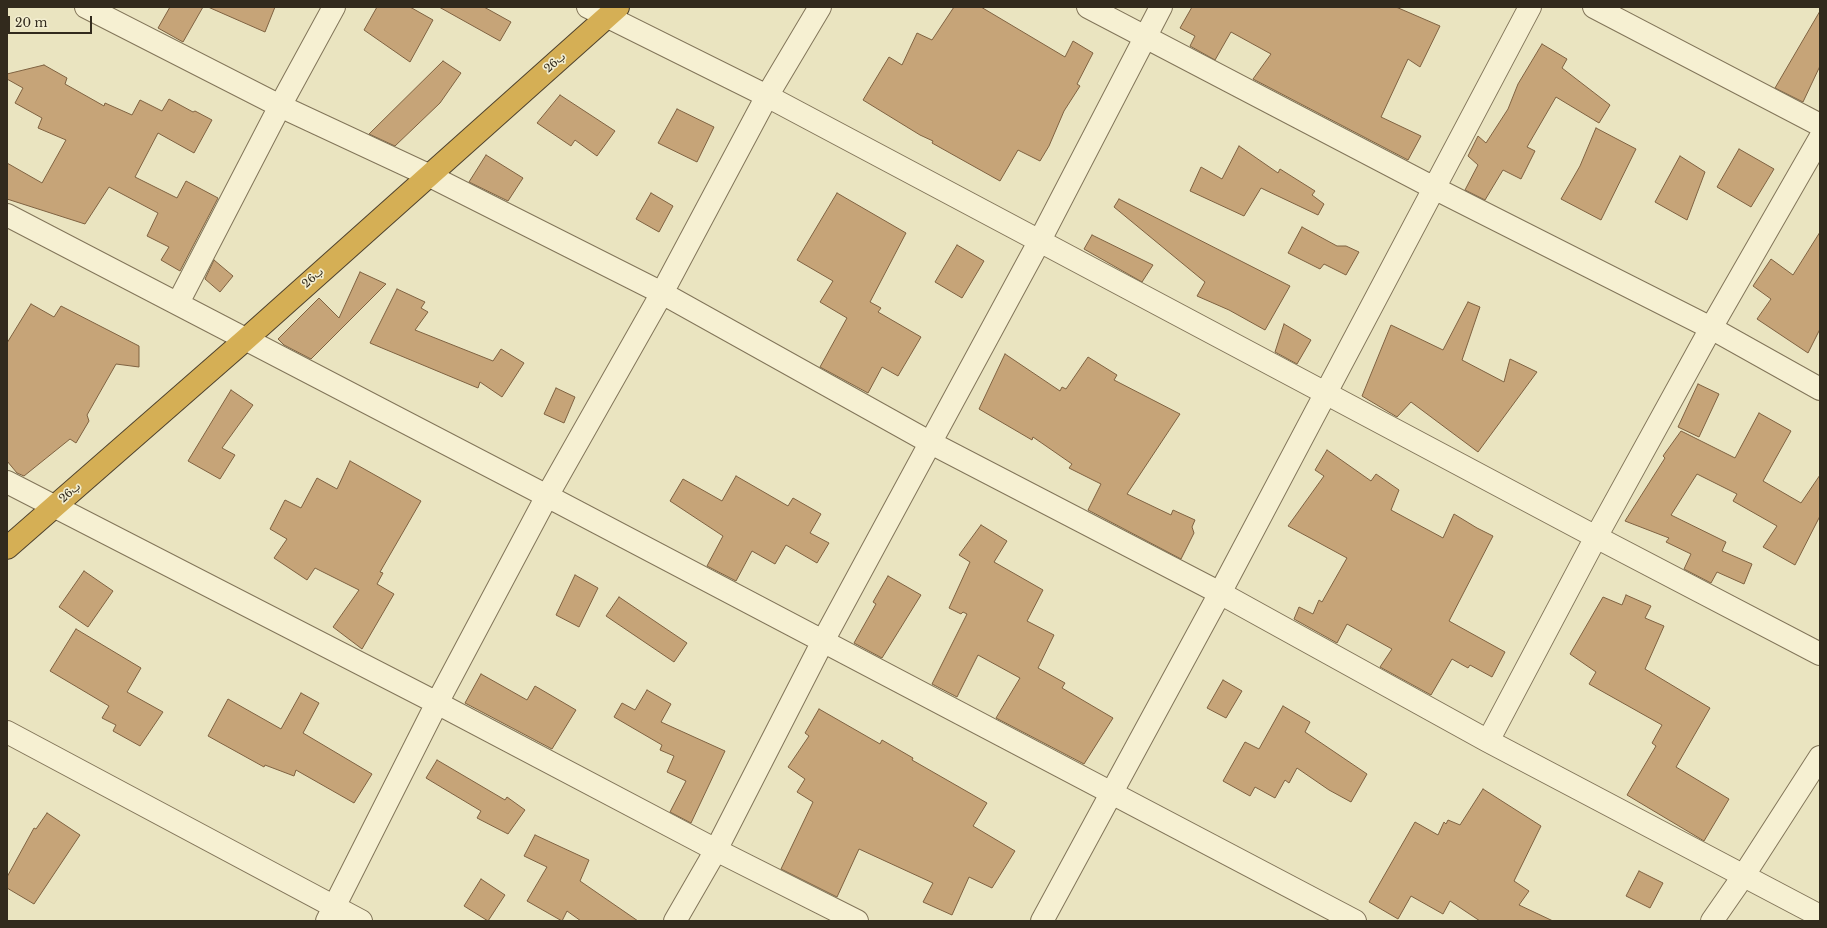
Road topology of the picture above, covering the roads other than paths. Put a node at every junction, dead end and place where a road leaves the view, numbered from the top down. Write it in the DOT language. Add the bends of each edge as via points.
graph roads {
  1 [pos="86,7"];
  2 [pos="334,7"];
  3 [pos="588,7"];
  4 [pos="820,7"];
  5 [pos="1088,7"];
  6 [pos="1161,7"];
  7 [pos="1530,7"];
  8 [pos="1594,7"];
  9 [pos="613,12"];
  10 [pos="1145,37"];
  11 [pos="767,96"];
  12 [pos="280,106"];
  13 [pos="1820,125"];
  14 [pos="1820,138"];
  15 [pos="428,175"];
  16 [pos="1434,188"];
  17 [pos="7,215"];
  18 [pos="1040,242"];
  19 [pos="662,293"];
  20 [pos="178,303"];
  21 [pos="1711,328"];
  22 [pos="245,340"];
  23 [pos="1820,389"];
  24 [pos="1325,393"];
  25 [pos="931,443"];
  26 [pos="7,482"];
  27 [pos="547,496"];
  28 [pos="55,506"];
  29 [pos="1596,537"];
  30 [pos="7,548"];
  31 [pos="1220,594"];
  32 [pos="823,641"];
  33 [pos="1820,654"];
  34 [pos="437,703"];
  35 [pos="7,732"];
  36 [pos="1488,741"];
  37 [pos="1820,757"];
  38 [pos="1111,792"];
  39 [pos="716,850"];
  40 [pos="1744,875"];
  41 [pos="331,914"];
  42 [pos="1820,916"];
  43 [pos="361,921"];
  44 [pos="675,921"];
  45 [pos="857,921"];
  46 [pos="1042,921"];
  47 [pos="1355,921"];
  48 [pos="1712,921"];
  1 -- 12 [label="street"];
  2 -- 12 [label="street"];
  3 -- 9 [label="street"];
  4 -- 11 [label="street"];
  5 -- 10 [label="street"];
  6 -- 10 [label="street"];
  7 -- 16 [label="street"];
  8 -- 13 [label="street"];
  9 -- 11 [label="street"];
  9 -- 15 [label="highway, 26ب"];
  10 -- 16 [label="street"];
  10 -- 18 [label="street"];
  11 -- 18 [label="street"];
  11 -- 19 [label="street"];
  12 -- 15 [label="street"];
  12 -- 20 [label="street"];
  14 -- 21 [label="street"];
  15 -- 19 [label="street"];
  15 -- 22 [label="highway, 26ب"];
  16 -- 21 [label="street"];
  16 -- 24 [label="street"];
  17 -- 20 [label="street"];
  18 -- 24 [label="street"];
  18 -- 25 [label="street"];
  19 -- 25 [label="street"];
  19 -- 27 [label="street"];
  20 -- 22 [label="street"];
  21 -- 23 [label="street"];
  21 -- 29 [label="street"];
  22 -- 27 [label="street"];
  22 -- 28 [label="highway, 26ب"];
  24 -- 29 [label="street"];
  24 -- 31 [label="street"];
  25 -- 31 [label="street"];
  25 -- 32 [label="street"];
  26 -- 28 [label="street"];
  27 -- 32 [label="street"];
  27 -- 34 [label="street"];
  28 -- 30 [label="highway, 26ب"];
  28 -- 34 [label="street"];
  29 -- 33 [label="street"];
  29 -- 36 [label="street"];
  31 -- 36 [label="street"];
  31 -- 38 [label="street"];
  32 -- 38 [label="street"];
  32 -- 39 [label="street"];
  34 -- 39 [label="street"];
  34 -- 41 [label="street"];
  35 -- 41 [label="street"];
  36 -- 40 [label="street"];
  37 -- 40 [label="street"];
  38 -- 46 [label="street"];
  38 -- 47 [label="street"];
  39 -- 44 [label="street"];
  39 -- 45 [label="street"];
  40 -- 42 [label="street"];
  40 -- 48 [label="street"];
  41 -- 43 [label="street"];
}
